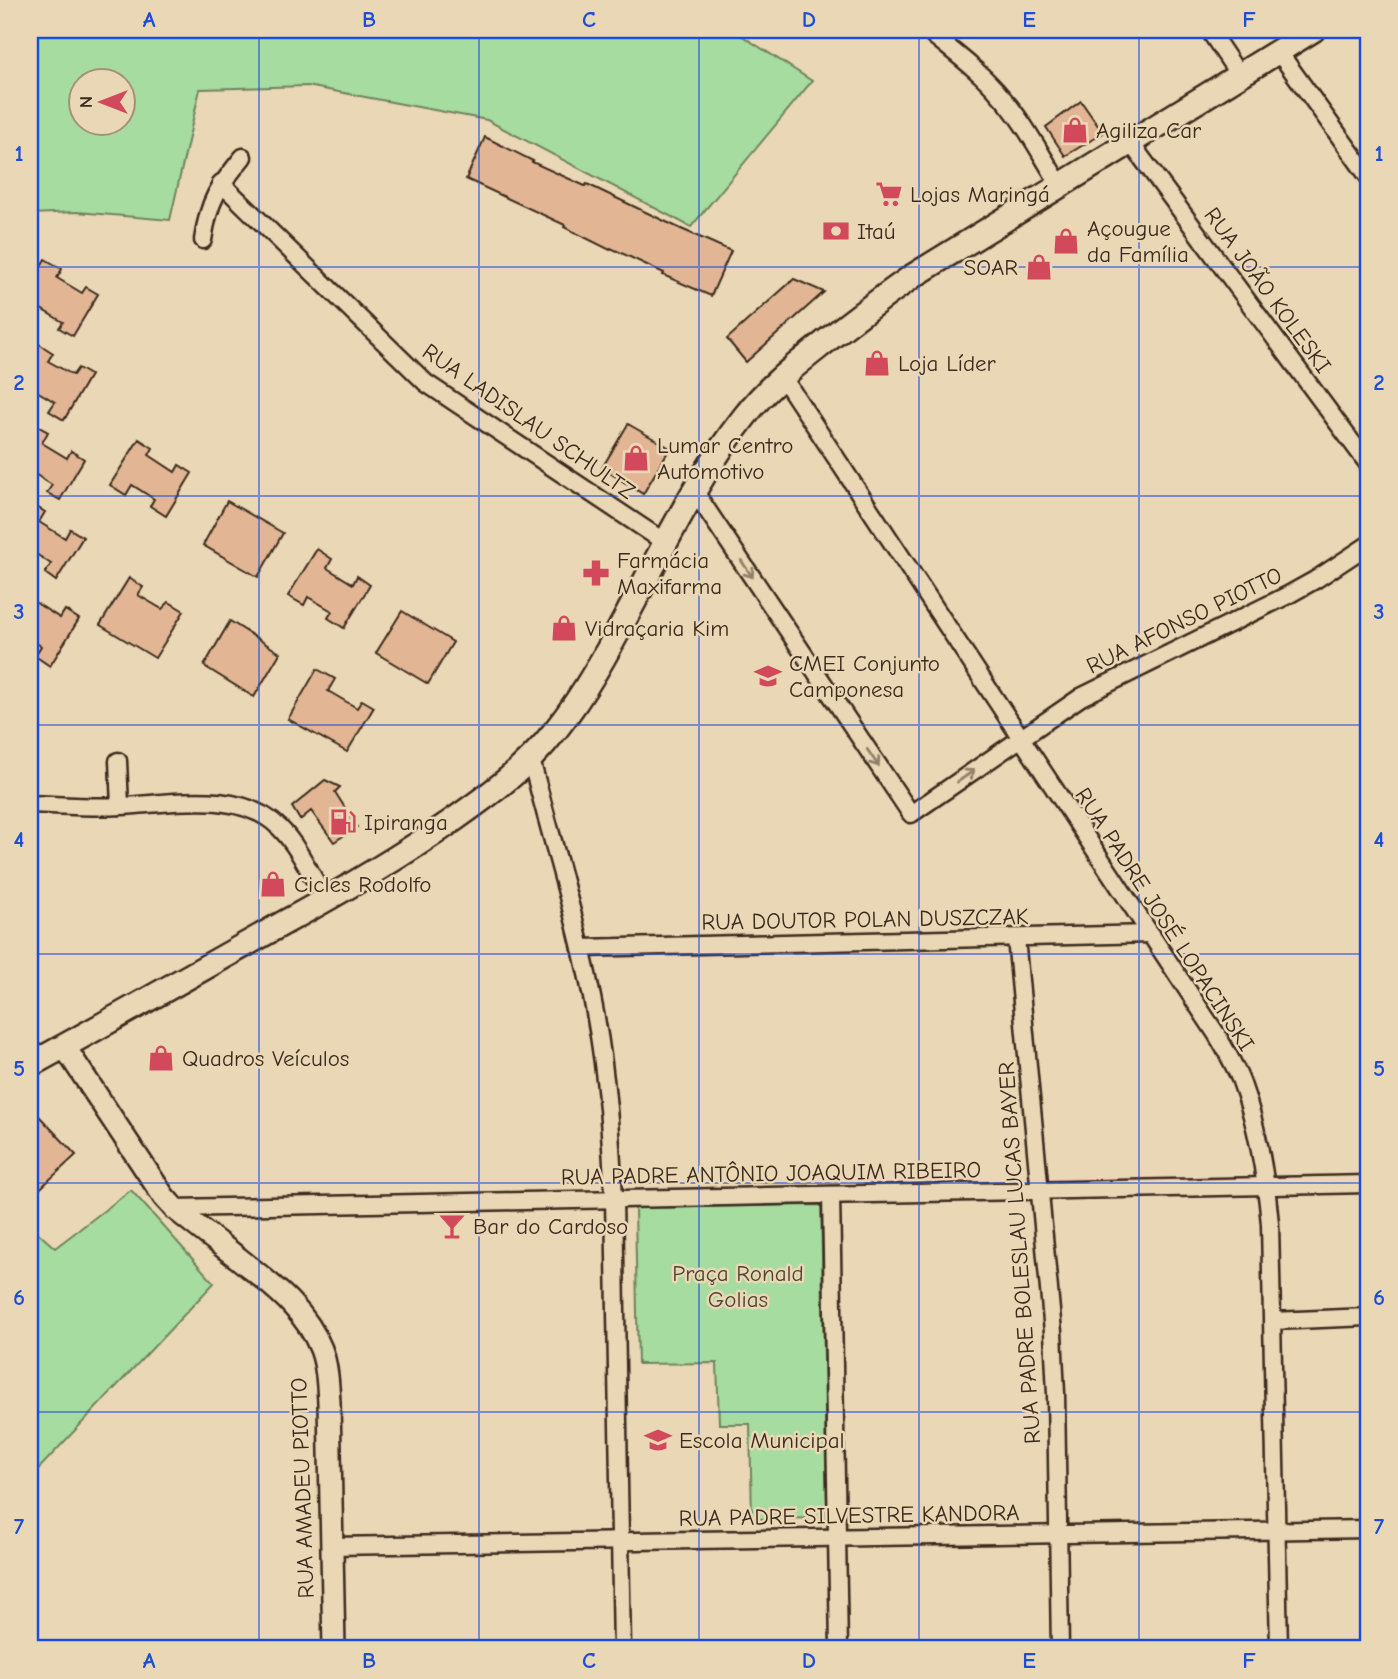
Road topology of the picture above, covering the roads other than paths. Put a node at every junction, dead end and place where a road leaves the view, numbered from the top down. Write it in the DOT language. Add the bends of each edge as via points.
graph roads {
  1 [pos="927,30"];
  2 [pos="1209,30"];
  3 [pos="1313,30"];
  4 [pos="1279,51"];
  5 [pos="1238,75"];
  6 [pos="1130,142"];
  7 [pos="243,156"];
  8 [pos="1368,176"];
  9 [pos="221,183"];
  10 [pos="1060,185"];
  11 [pos="203,240"];
  12 [pos="782,376"];
  13 [pos="1368,464"];
  14 [pos="695,492"];
  15 [pos="666,543"];
  16 [pos="1368,545"];
  17 [pos="1021,738"];
  18 [pos="531,759"];
  19 [pos="118,761"];
  20 [pos="30,804"];
  21 [pos="120,806"];
  22 [pos="326,900"];
  23 [pos="1151,934"];
  24 [pos="1016,938"];
  25 [pos="581,948"];
  26 [pos="64,1046"];
  27 [pos="30,1065"];
  28 [pos="1368,1184"];
  29 [pos="1266,1186"];
  30 [pos="1041,1191"];
  31 [pos="831,1195"];
  32 [pos="614,1199"];
  33 [pos="174,1208"];
  34 [pos="1368,1317"];
  35 [pos="1273,1321"];
  36 [pos="1368,1529"];
  37 [pos="1277,1531"];
  38 [pos="1058,1534"];
  39 [pos="837,1538"];
  40 [pos="620,1541"];
  41 [pos="331,1546"];
  42 [pos="334,1649"];
  43 [pos="622,1649"];
  44 [pos="839,1649"];
  45 [pos="1060,1649"];
  46 [pos="1279,1649"];
  1 -- 10 [label="street" via="999,93"];
  2 -- 5 [label="street"];
  3 -- 4 [label="main road"];
  4 -- 5 [label="main road"];
  4 -- 8 [label="street"];
  5 -- 6 [label="main road"];
  6 -- 10 [label="main road"];
  6 -- 13 [label="street, RUA JOÃO KOLESKI"];
  7 -- 9 [label="street"];
  9 -- 11 [label="street"];
  9 -- 15 [label="street, RUA LADISLAU SCHULTZ" via="426,383"];
  10 -- 12 [label="main road" via="895,288"];
  12 -- 14 [label="main road" via="735,429"];
  12 -- 17 [label="street, RUA PADRE JOSÉ LOPACINSKI"];
  14 -- 15 [label="main road"];
  14 -- 17 [label="street, RUA AFONSO PIOTTO, one-way" via="911,814"];
  15 -- 18 [label="main road" via="582,694"];
  16 -- 17 [label="street, RUA AFONSO PIOTTO" via="1303,587 1081,697"];
  17 -- 23 [label="street, RUA PADRE JOSÉ LOPACINSKI"];
  18 -- 22 [label="main road" via="424,840"];
  18 -- 25 [label="street"];
  19 -- 21 [label="street"];
  20 -- 21 [label="street"];
  21 -- 22 [label="street" via="189,801 240,806 262,814 280,828"];
  22 -- 26 [label="main road"];
  23 -- 24 [label="street, RUA DOUTOR POLAN DUSZCZAK"];
  23 -- 29 [label="street, RUA PADRE JOSÉ LOPACINSKI" via="1217,1035 1242,1084"];
  24 -- 25 [label="street, RUA DOUTOR POLAN DUSZCZAK"];
  24 -- 30 [label="street, RUA PADRE BOLESLAU LUCAS BAYER"];
  25 -- 32 [label="street" via="602,1062"];
  26 -- 27 [label="main road"];
  26 -- 33 [label="street, RUA AMADEU PIOTTO"];
  28 -- 29 [label="street, RUA PADRE ANTÔNIO JOAQUIM RIBEIRO"];
  29 -- 30 [label="street, RUA PADRE ANTÔNIO JOAQUIM RIBEIRO"];
  29 -- 35 [label="street, RUA PADRE JOSÉ LOPACINSKI"];
  30 -- 31 [label="street, RUA PADRE ANTÔNIO JOAQUIM RIBEIRO"];
  30 -- 38 [label="street, RUA PADRE BOLESLAU LUCAS BAYER" via="1053,1332"];
  31 -- 32 [label="street, RUA PADRE ANTÔNIO JOAQUIM RIBEIRO"];
  31 -- 39 [label="street"];
  32 -- 33 [label="street, RUA PADRE ANTÔNIO JOAQUIM RIBEIRO"];
  32 -- 40 [label="street"];
  33 -- 41 [label="street, RUA AMADEU PIOTTO" via="282,1294 317,1340 327,1377"];
  34 -- 35 [label="street"];
  35 -- 37 [label="street, RUA PADRE JOSÉ LOPACINSKI"];
  36 -- 37 [label="street, RUA PADRE SILVESTRE KANDORA"];
  37 -- 38 [label="street, RUA PADRE SILVESTRE KANDORA"];
  37 -- 46 [label="street, RUA PADRE JOSÉ LOPACINSKI"];
  38 -- 39 [label="street, RUA PADRE SILVESTRE KANDORA"];
  38 -- 45 [label="street, RUA PADRE BOLESLAU LUCAS BAYER"];
  39 -- 40 [label="street, RUA PADRE SILVESTRE KANDORA"];
  39 -- 44 [label="street"];
  40 -- 41 [label="street, RUA PADRE SILVESTRE KANDORA"];
  40 -- 43 [label="street"];
  41 -- 42 [label="street, RUA AMADEU PIOTTO"];
}
